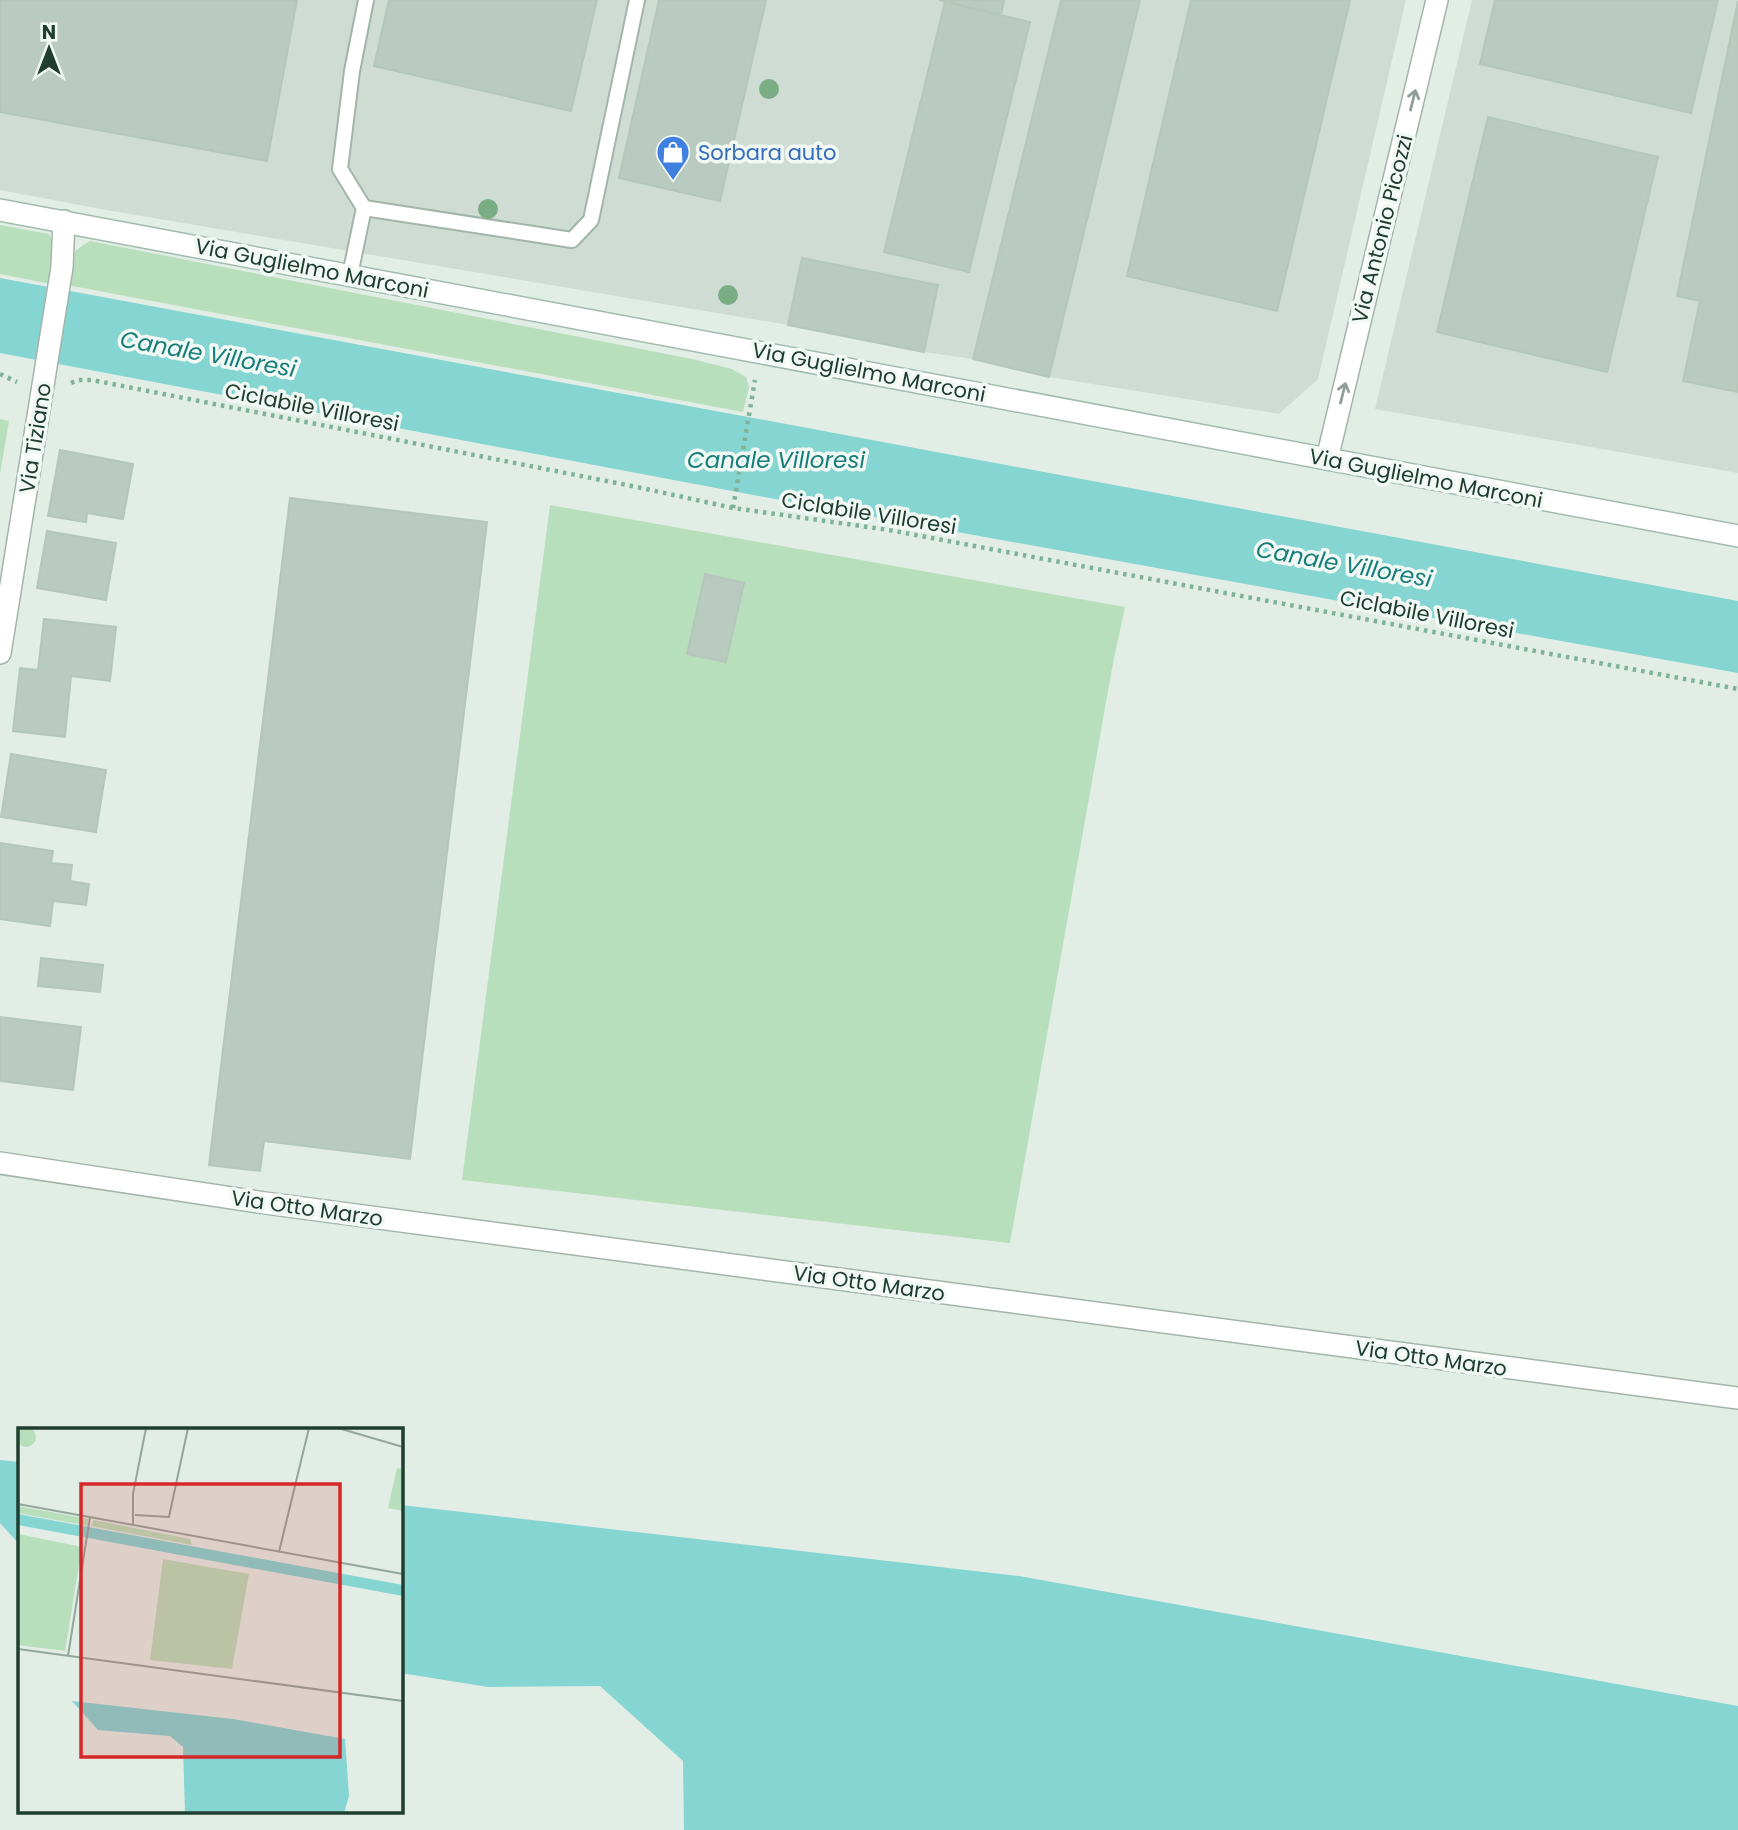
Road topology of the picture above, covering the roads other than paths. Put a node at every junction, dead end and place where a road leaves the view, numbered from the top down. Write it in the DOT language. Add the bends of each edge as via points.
graph roads {
  1 [pos="366,0"];
  2 [pos="637,0"];
  3 [pos="1437,0"];
  4 [pos="364,208"];
  5 [pos="0,210"];
  6 [pos="64,221"];
  7 [pos="350,275"];
  8 [pos="1327,459"];
  9 [pos="1738,536"];
  10 [pos="0,653"];
  11 [pos="0,1163"];
  12 [pos="1738,1398"];
  1 -- 4 [label="lane" via="340,169"];
  2 -- 4 [label="lane" via="591,220 572,240"];
  8 -- 3 [label="street, Via Antonio Picozzi, one-way"];
  4 -- 7 [label="lane"];
  5 -- 6 [label="street, Via Guglielmo Marconi"];
  6 -- 7 [label="street, Via Guglielmo Marconi"];
  6 -- 10 [label="street, Via Tiziano" via="62,267"];
  7 -- 8 [label="street, Via Guglielmo Marconi"];
  8 -- 9 [label="street, Via Guglielmo Marconi"];
  11 -- 12 [label="street, Via Otto Marzo" via="279,1205"];
}
